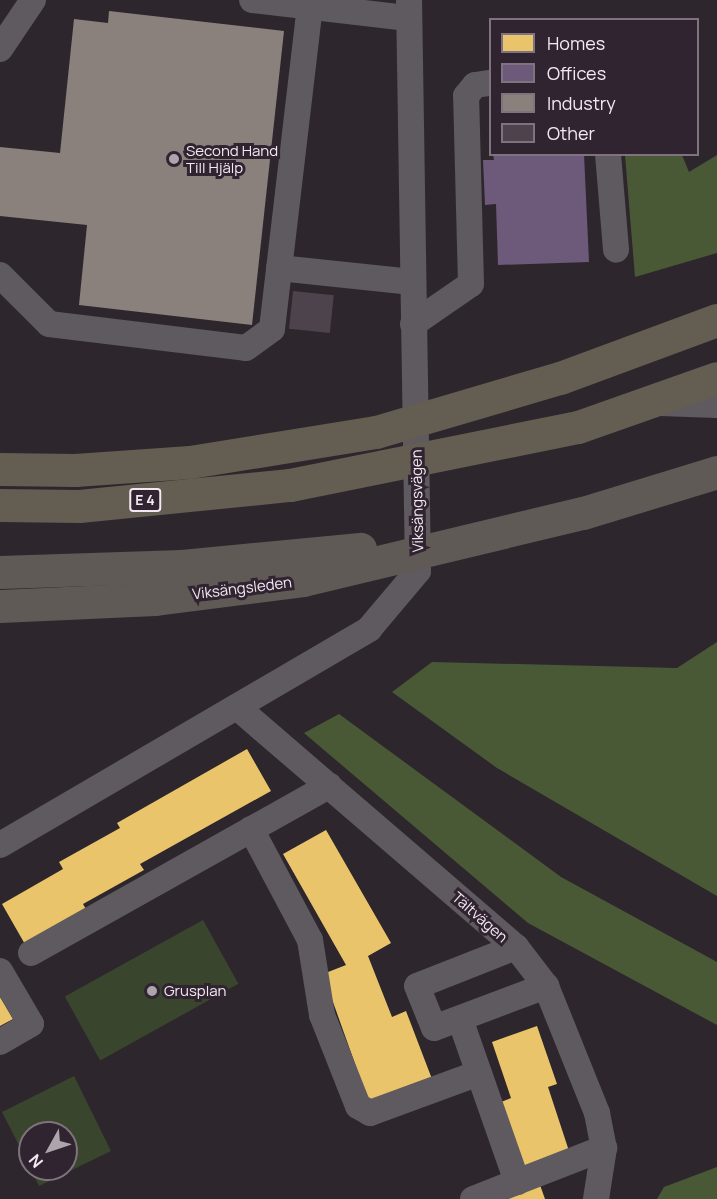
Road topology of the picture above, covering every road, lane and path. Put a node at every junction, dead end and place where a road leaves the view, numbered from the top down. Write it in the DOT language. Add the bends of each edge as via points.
graph roads {
  1 [pos="33,0"];
  2 [pos="252,0"];
  3 [pos="310,7"];
  4 [pos="409,9"];
  5 [pos="0,50"];
  6 [pos="489,83"];
  7 [pos="608,156"];
  8 [pos="616,250"];
  9 [pos="279,268"];
  10 [pos="0,275"];
  11 [pos="412,282"];
  12 [pos="717,320"];
  13 [pos="413,324"];
  14 [pos="717,378"];
  15 [pos="651,402"];
  16 [pos="717,405"];
  17 [pos="0,469"];
  18 [pos="717,472"];
  19 [pos="0,505"];
  20 [pos="298,568"];
  21 [pos="0,572"];
  22 [pos="0,606"];
  23 [pos="238,708"];
  24 [pos="329,786"];
  25 [pos="251,830"];
  26 [pos="0,845"];
  27 [pos="516,947"];
  28 [pos="30,953"];
  29 [pos="0,971"];
  30 [pos="546,986"];
  31 [pos="460,1019"];
  32 [pos="0,1042"];
  33 [pos="479,1073"];
  34 [pos="604,1148"];
  35 [pos="518,1182"];
  36 [pos="473,1199"];
  37 [pos="596,1199"];
  1 -- 5 [label="street"];
  2 -- 3 [label="street"];
  3 -- 4 [label="street"];
  3 -- 9 [label="street"];
  4 -- 11 [label="street, Viksängsvägen"];
  6 -- 13 [label="street" via="475,85 466,96 471,284"];
  7 -- 8 [label="street"];
  9 -- 10 [label="street" via="272,329 246,348 49,324"];
  9 -- 11 [label="street"];
  11 -- 13 [label="street, Viksängsvägen"];
  12 -- 17 [label="highway, E 4" via="560,378 376,432 190,462 75,470"];
  13 -- 23 [label="street, Viksängsvägen" via="418,571 369,629"];
  14 -- 15 [label="highway, E 4"];
  15 -- 16 [label="street"];
  15 -- 19 [label="highway, E 4" via="578,427 290,485 79,506"];
  18 -- 20 [label="main road, Viksängsleden" via="583,513 479,537"];
  20 -- 21 [label="main road, Viksängsleden" via="182,566"];
  20 -- 22 [label="main road, Viksängsleden" via="155,599"];
  23 -- 24 [label="street, Tältvägen"];
  23 -- 26 [label="street, Viksängsvägen"];
  24 -- 25 [label="street"];
  24 -- 27 [label="street, Tältvägen"];
  25 -- 28 [label="street"];
  25 -- 33 [label="street" via="310,940 322,1015 358,1106 370,1113"];
  27 -- 30 [label="street, Tältvägen"];
  27 -- 31 [label="street" via="417,986 434,1028"];
  29 -- 32 [label="street" via="31,1024"];
  30 -- 31 [label="street"];
  30 -- 34 [label="street, Tältvägen" via="597,1113"];
  31 -- 33 [label="street"];
  33 -- 35 [label="street"];
  34 -- 35 [label="street"];
  34 -- 37 [label="street, Tältvägen"];
  35 -- 36 [label="street"];
}
